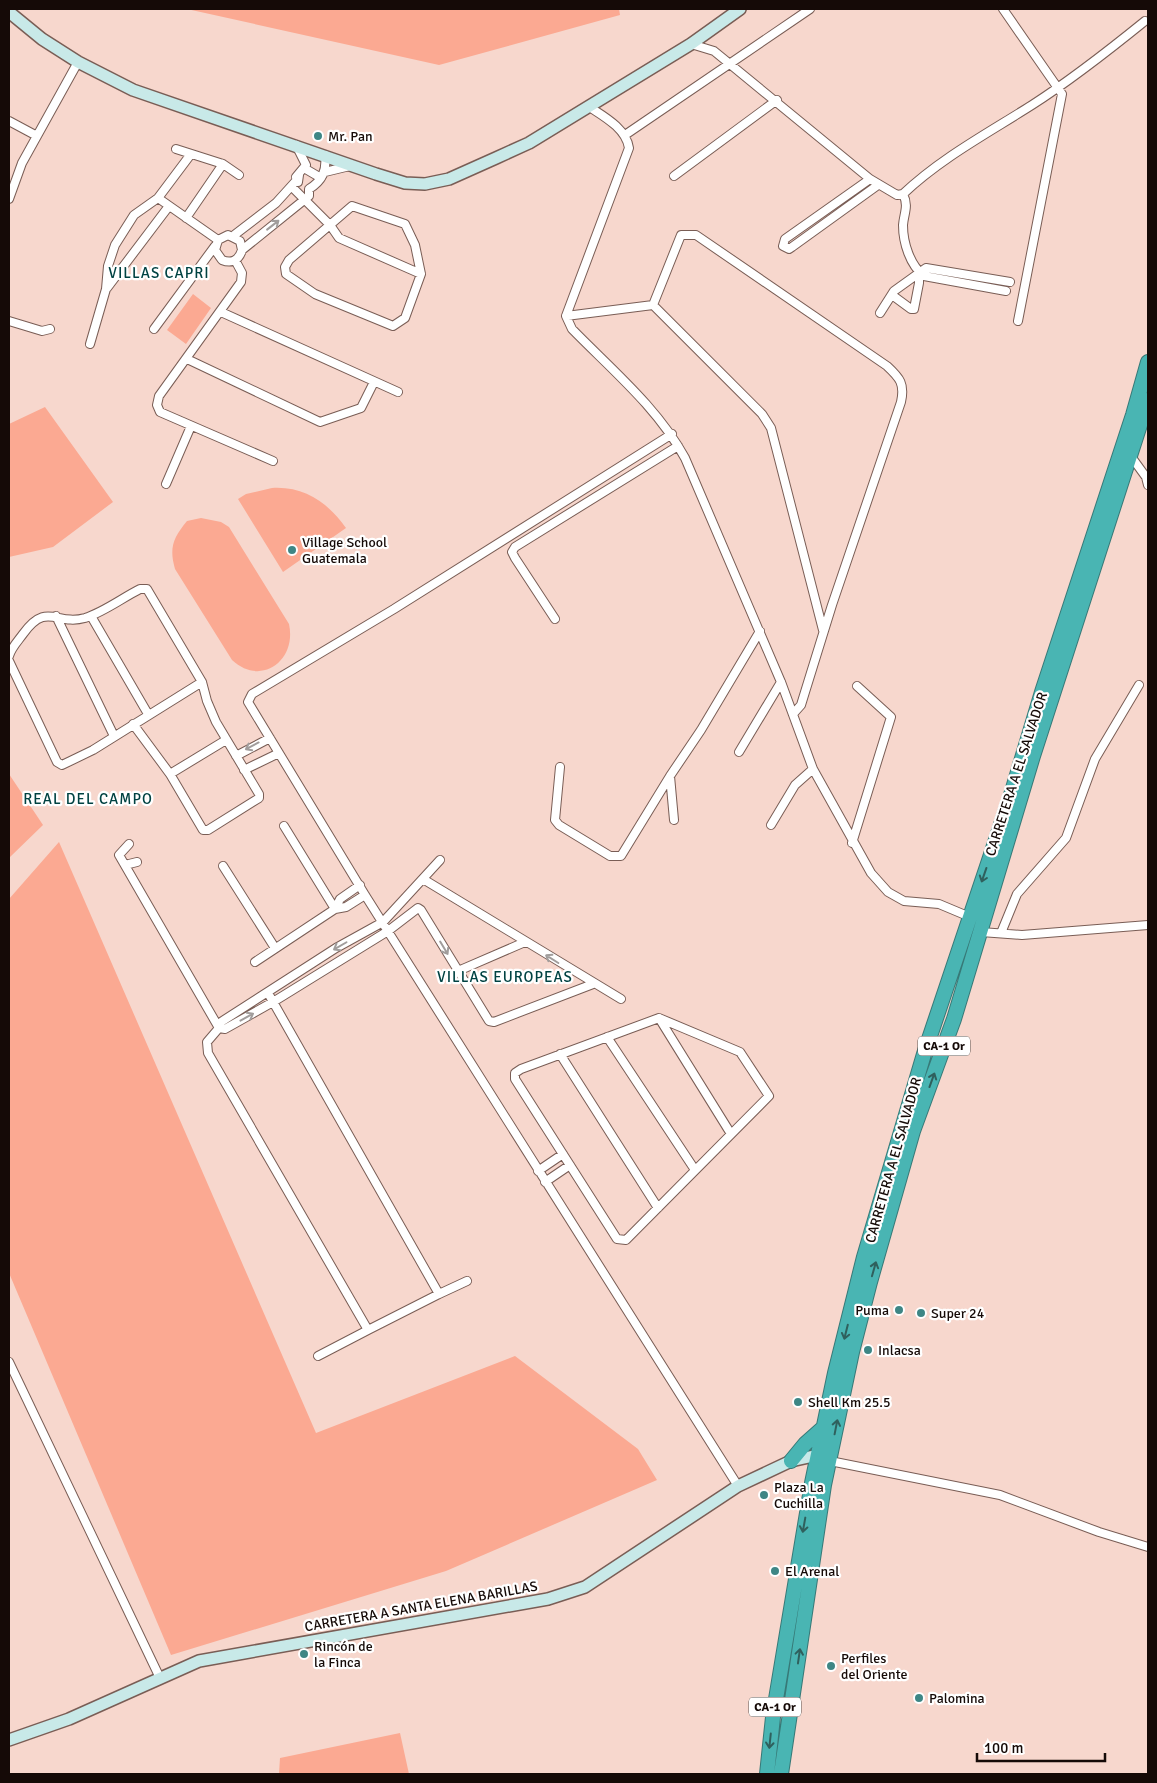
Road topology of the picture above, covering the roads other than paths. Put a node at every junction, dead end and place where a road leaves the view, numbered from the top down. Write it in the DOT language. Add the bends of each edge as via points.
graph roads {
  1 [pos="740,9"];
  2 [pos="810,9"];
  3 [pos="1003,9"];
  4 [pos="9,12"];
  5 [pos="1145,21"];
  6 [pos="691,44"];
  7 [pos="78,62"];
  8 [pos="732,64"];
  9 [pos="1058,87"];
  10 [pos="777,100"];
  11 [pos="588,106"];
  12 [pos="9,121"];
  13 [pos="625,135"];
  14 [pos="37,136"];
  15 [pos="296,145"];
  16 [pos="176,149"];
  17 [pos="192,154"];
  18 [pos="322,154"];
  19 [pos="223,164"];
  20 [pos="353,165"];
  21 [pos="303,170"];
  22 [pos="239,175"];
  23 [pos="323,175"];
  24 [pos="674,176"];
  25 [pos="870,179"];
  26 [pos="293,184"];
  27 [pos="878,185"];
  28 [pos="903,194"];
  29 [pos="158,198"];
  30 [pos="307,198"];
  31 [pos="9,199"];
  32 [pos="169,206"];
  33 [pos="186,218"];
  34 [pos="330,225"];
  35 [pos="233,236"];
  36 [pos="217,243"];
  37 [pos="242,250"];
  38 [pos="235,260"];
  39 [pos="919,272"];
  40 [pos="421,274"];
  41 [pos="968,275"];
  42 [pos="1010,282"];
  43 [pos="967,284"];
  44 [pos="106,289"];
  45 [pos="1006,291"];
  46 [pos="892,294"];
  47 [pos="653,305"];
  48 [pos="221,312"];
  49 [pos="880,313"];
  50 [pos="566,316"];
  51 [pos="9,321"];
  52 [pos="1018,321"];
  53 [pos="50,329"];
  54 [pos="154,329"];
  55 [pos="90,344"];
  56 [pos="187,359"];
  57 [pos="1148,362"];
  58 [pos="374,382"];
  59 [pos="398,392"];
  60 [pos="1148,400"];
  61 [pos="191,426"];
  62 [pos="672,434"];
  63 [pos="678,446"];
  64 [pos="1130,456"];
  65 [pos="273,461"];
  66 [pos="166,484"];
  67 [pos="1148,485"];
  68 [pos="56,616"];
  69 [pos="91,616"];
  70 [pos="555,619"];
  71 [pos="760,631"];
  72 [pos="824,632"];
  73 [pos="9,656"];
  74 [pos="9,661"];
  75 [pos="202,682"];
  76 [pos="782,682"];
  77 [pos="857,686"];
  78 [pos="1139,686"];
  79 [pos="148,714"];
  80 [pos="793,714"];
  81 [pos="133,724"];
  82 [pos="114,736"];
  83 [pos="270,738"];
  84 [pos="226,740"];
  85 [pos="739,752"];
  86 [pos="279,753"];
  87 [pos="236,756"];
  88 [pos="560,767"];
  89 [pos="813,769"];
  90 [pos="244,770"];
  91 [pos="170,774"];
  92 [pos="670,776"];
  93 [pos="674,820"];
  94 [pos="771,825"];
  95 [pos="284,826"];
  96 [pos="852,843"];
  97 [pos="129,844"];
  98 [pos="440,860"];
  99 [pos="137,862"];
  100 [pos="125,866"];
  101 [pos="223,866"];
  102 [pos="423,879"];
  103 [pos="360,885"];
  104 [pos="365,895"];
  105 [pos="401,904"];
  106 [pos="335,909"];
  107 [pos="410,914"];
  108 [pos="970,917"];
  109 [pos="383,922"];
  110 [pos="1148,925"];
  111 [pos="388,931"];
  112 [pos="981,932"];
  113 [pos="1001,933"];
  114 [pos="525,942"];
  115 [pos="276,948"];
  116 [pos="958,950"];
  117 [pos="255,962"];
  118 [pos="314,964"];
  119 [pos="458,971"];
  120 [pos="321,972"];
  121 [pos="593,984"];
  122 [pos="268,993"];
  123 [pos="621,999"];
  124 [pos="273,1002"];
  125 [pos="659,1018"];
  126 [pos="951,1026"];
  127 [pos="219,1028"];
  128 [pos="608,1037"];
  129 [pos="560,1054"];
  130 [pos="731,1134"];
  131 [pos="563,1154"];
  132 [pos="570,1165"];
  133 [pos="695,1170"];
  134 [pos="538,1171"];
  135 [pos="545,1182"];
  136 [pos="658,1208"];
  137 [pos="468,1281"];
  138 [pos="439,1294"];
  139 [pos="368,1330"];
  140 [pos="318,1356"];
  141 [pos="9,1362"];
  142 [pos="823,1428"];
  143 [pos="794,1461"];
  144 [pos="821,1461"];
  145 [pos="738,1486"];
  146 [pos="1148,1547"];
  147 [pos="785,1641"];
  148 [pos="160,1678"];
  149 [pos="792,1705"];
  150 [pos="9,1740"];
  151 [pos="767,1774"];
  152 [pos="780,1774"];
  1 -- 6 [label="main road"];
  2 -- 8 [label="street"];
  3 -- 9 [label="street"];
  4 -- 7 [label="main road"];
  5 -- 9 [label="street"];
  6 -- 8 [label="street" via="706,47"];
  6 -- 11 [label="main road"];
  7 -- 14 [label="street"];
  7 -- 15 [label="main road" via="145,95"];
  8 -- 10 [label="street"];
  8 -- 13 [label="street"];
  9 -- 28 [label="street" via="938,165"];
  9 -- 52 [label="street" via="1062,104"];
  10 -- 24 [label="street"];
  10 -- 25 [label="street"];
  11 -- 13 [label="street"];
  11 -- 20 [label="main road" via="529,143 449,179 411,184"];
  12 -- 14 [label="street"];
  13 -- 50 [label="street" via="629,148"];
  14 -- 31 [label="street" via="22,163"];
  15 -- 18 [label="main road"];
  15 -- 21 [label="street"];
  16 -- 17 [label="street"];
  17 -- 19 [label="street"];
  17 -- 29 [label="street"];
  18 -- 20 [label="main road"];
  18 -- 21 [label="street"];
  18 -- 23 [label="street"];
  19 -- 22 [label="street"];
  19 -- 33 [label="street"];
  20 -- 23 [label="street"];
  21 -- 23 [label="street"];
  21 -- 26 [label="street" via="294,178"];
  23 -- 30 [label="street" via="309,190"];
  25 -- 27 [label="street"];
  25 -- 27 [label="street" via="786,239 783,246 789,249"];
  26 -- 30 [label="street"];
  26 -- 35 [label="street" via="276,203"];
  27 -- 28 [label="street" via="897,195"];
  28 -- 39 [label="street" via="907,208 903,225 906,246"];
  29 -- 32 [label="street"];
  29 -- 44 [label="street" via="134,215 115,245 108,266"];
  30 -- 34 [label="street"];
  37 -- 30 [label="street, one-way"];
  32 -- 33 [label="street"];
  32 -- 44 [label="street"];
  33 -- 36 [label="street"];
  34 -- 40 [label="street" via="339,238"];
  34 -- 40 [label="street" via="352,206 401,221 408,227 415,245"];
  34 -- 40 [label="street" via="285,267 286,274 315,294 393,326 405,318"];
  35 -- 36 [label="street" via="224,236"];
  35 -- 37 [label="street" via="240,241"];
  36 -- 38 [label="street" via="218,258 226,262"];
  36 -- 54 [label="street"];
  37 -- 38 [label="street"];
  38 -- 48 [label="street" via="242,278"];
  39 -- 41 [label="street" via="926,268"];
  39 -- 43 [label="street" via="924,276"];
  39 -- 46 [label="street"];
  39 -- 46 [label="street" via="914,309 911,310"];
  41 -- 42 [label="street"];
  41 -- 43 [label="street"];
  43 -- 45 [label="street"];
  44 -- 55 [label="street"];
  46 -- 49 [label="street"];
  47 -- 50 [label="street"];
  47 -- 72 [label="street" via="756,408 771,428"];
  47 -- 72 [label="street" via="681,234 696,235 900,378 901,402"];
  48 -- 56 [label="street"];
  48 -- 58 [label="street"];
  50 -- 62 [label="street" via="572,329"];
  51 -- 53 [label="street" via="42,331"];
  56 -- 58 [label="street" via="320,422 361,408"];
  56 -- 61 [label="street" via="159,396 157,406 160,412"];
  57 -- 108 [label="highway, CARRETERA A EL SALVADOR / CA-1 Or, one-way"];
  58 -- 59 [label="street"];
  60 -- 64 [label="highway, CARRETERA A EL SALVADOR / CA-1 Or"];
  61 -- 65 [label="street"];
  61 -- 66 [label="street"];
  62 -- 63 [label="street"];
  62 -- 83 [label="street" via="252,694 250,706"];
  63 -- 70 [label="street" via="515,547 512,552 515,558"];
  63 -- 71 [label="street"];
  64 -- 67 [label="street" via="1146,477"];
  64 -- 112 [label="highway, CARRETERA A EL SALVADOR / CA-1 Or" via="1033,756"];
  68 -- 69 [label="street" via="70,620"];
  68 -- 73 [label="street" via="42,616 30,624"];
  68 -- 82 [label="street"];
  69 -- 75 [label="street" via="140,588 147,589"];
  69 -- 79 [label="street"];
  71 -- 76 [label="street"];
  71 -- 92 [label="street"];
  72 -- 80 [label="street" via="806,692"];
  74 -- 82 [label="street" via="59,764 67,764"];
  75 -- 79 [label="street"];
  75 -- 84 [label="street" via="207,701"];
  76 -- 80 [label="street"];
  76 -- 85 [label="street"];
  77 -- 96 [label="street" via="891,717"];
  78 -- 113 [label="street" via="1095,759 1066,838 1016,894"];
  79 -- 81 [label="street"];
  80 -- 89 [label="street"];
  81 -- 82 [label="street"];
  81 -- 91 [label="street"];
  83 -- 86 [label="street"];
  83 -- 87 [label="street, one-way"];
  84 -- 87 [label="street"];
  84 -- 91 [label="street"];
  86 -- 90 [label="street"];
  86 -- 103 [label="street"];
  87 -- 90 [label="street"];
  88 -- 92 [label="street" via="554,820 616,858 621,856"];
  89 -- 94 [label="street" via="795,785"];
  89 -- 96 [label="street"];
  90 -- 91 [label="street" via="259,798 206,831"];
  92 -- 93 [label="street"];
  95 -- 106 [label="street"];
  96 -- 108 [label="street" via="888,892 904,901 939,904"];
  97 -- 100 [label="street" via="119,855"];
  98 -- 102 [label="street"];
  99 -- 100 [label="street"];
  100 -- 127 [label="street"];
  101 -- 115 [label="street"];
  102 -- 105 [label="street"];
  102 -- 114 [label="street"];
  103 -- 104 [label="street"];
  103 -- 106 [label="street" via="340,899"];
  104 -- 106 [label="street" via="346,907"];
  104 -- 109 [label="street"];
  105 -- 107 [label="street"];
  105 -- 109 [label="street"];
  106 -- 115 [label="street"];
  107 -- 111 [label="street"];
  107 -- 119 [label="street, one-way" via="414,909 421,910"];
  108 -- 116 [label="highway, CARRETERA A EL SALVADOR / CA-1 Or"];
  109 -- 111 [label="street"];
  109 -- 118 [label="street, one-way"];
  110 -- 113 [label="street" via="1022,935"];
  111 -- 120 [label="street"];
  111 -- 134 [label="street"];
  112 -- 113 [label="street"];
  112 -- 126 [label="highway, CARRETERA A EL SALVADOR / CA-1 Or"];
  114 -- 119 [label="street"];
  121 -- 114 [label="street, one-way"];
  115 -- 117 [label="street"];
  116 -- 126 [label="highway" via="956,973 940,1025"];
  116 -- 142 [label="highway, CARRETERA A EL SALVADOR / CA-1 Or, one-way" via="869,1239"];
  118 -- 120 [label="street"];
  118 -- 122 [label="street"];
  119 -- 121 [label="street" via="485,1018 492,1022"];
  120 -- 124 [label="street"];
  121 -- 123 [label="street"];
  122 -- 124 [label="street"];
  122 -- 127 [label="street" via="221,1022"];
  127 -- 124 [label="street, one-way" via="225,1029"];
  124 -- 138 [label="street"];
  125 -- 128 [label="street"];
  125 -- 130 [label="street"];
  125 -- 130 [label="street" via="740,1052 767,1090 767,1101"];
  144 -- 126 [label="highway, CARRETERA A EL SALVADOR / CA-1 Or, one-way" via="914,1131"];
  127 -- 139 [label="street" via="207,1042 208,1053"];
  128 -- 129 [label="street"];
  128 -- 133 [label="street"];
  129 -- 131 [label="street" via="521,1069 516,1073 516,1079"];
  129 -- 136 [label="street"];
  130 -- 133 [label="street"];
  131 -- 132 [label="street"];
  131 -- 134 [label="street"];
  132 -- 135 [label="street"];
  132 -- 136 [label="street" via="621,1241 626,1240"];
  133 -- 136 [label="street"];
  134 -- 135 [label="street"];
  135 -- 145 [label="street"];
  137 -- 138 [label="street"];
  138 -- 139 [label="street"];
  139 -- 140 [label="street"];
  141 -- 148 [label="street"];
  142 -- 143 [label="highway" via="805,1444"];
  142 -- 144 [label="highway, CARRETERA A EL SALVADOR / CA-1 Or"];
  143 -- 144 [label="highway"];
  143 -- 145 [label="main road, CARRETERA A SANTA ELENA BARILLAS"];
  144 -- 146 [label="street" via="1000,1495"];
  144 -- 147 [label="highway, CARRETERA A EL SALVADOR / CA-1 Or, one-way"];
  149 -- 144 [label="highway, CARRETERA A EL SALVADOR / CA-1 Or, one-way"];
  145 -- 148 [label="main road, CARRETERA A SANTA ELENA BARILLAS" via="586,1588 548,1599 234,1654 199,1662"];
  147 -- 149 [label="highway" via="787,1656 782,1702"];
  147 -- 151 [label="highway, CARRETERA A EL SALVADOR / CA-1 Or, one-way"];
  148 -- 150 [label="main road, CARRETERA A SANTA ELENA BARILLAS" via="69,1719"];
  149 -- 152 [label="highway, CARRETERA A EL SALVADOR / CA-1 Or"];
}
